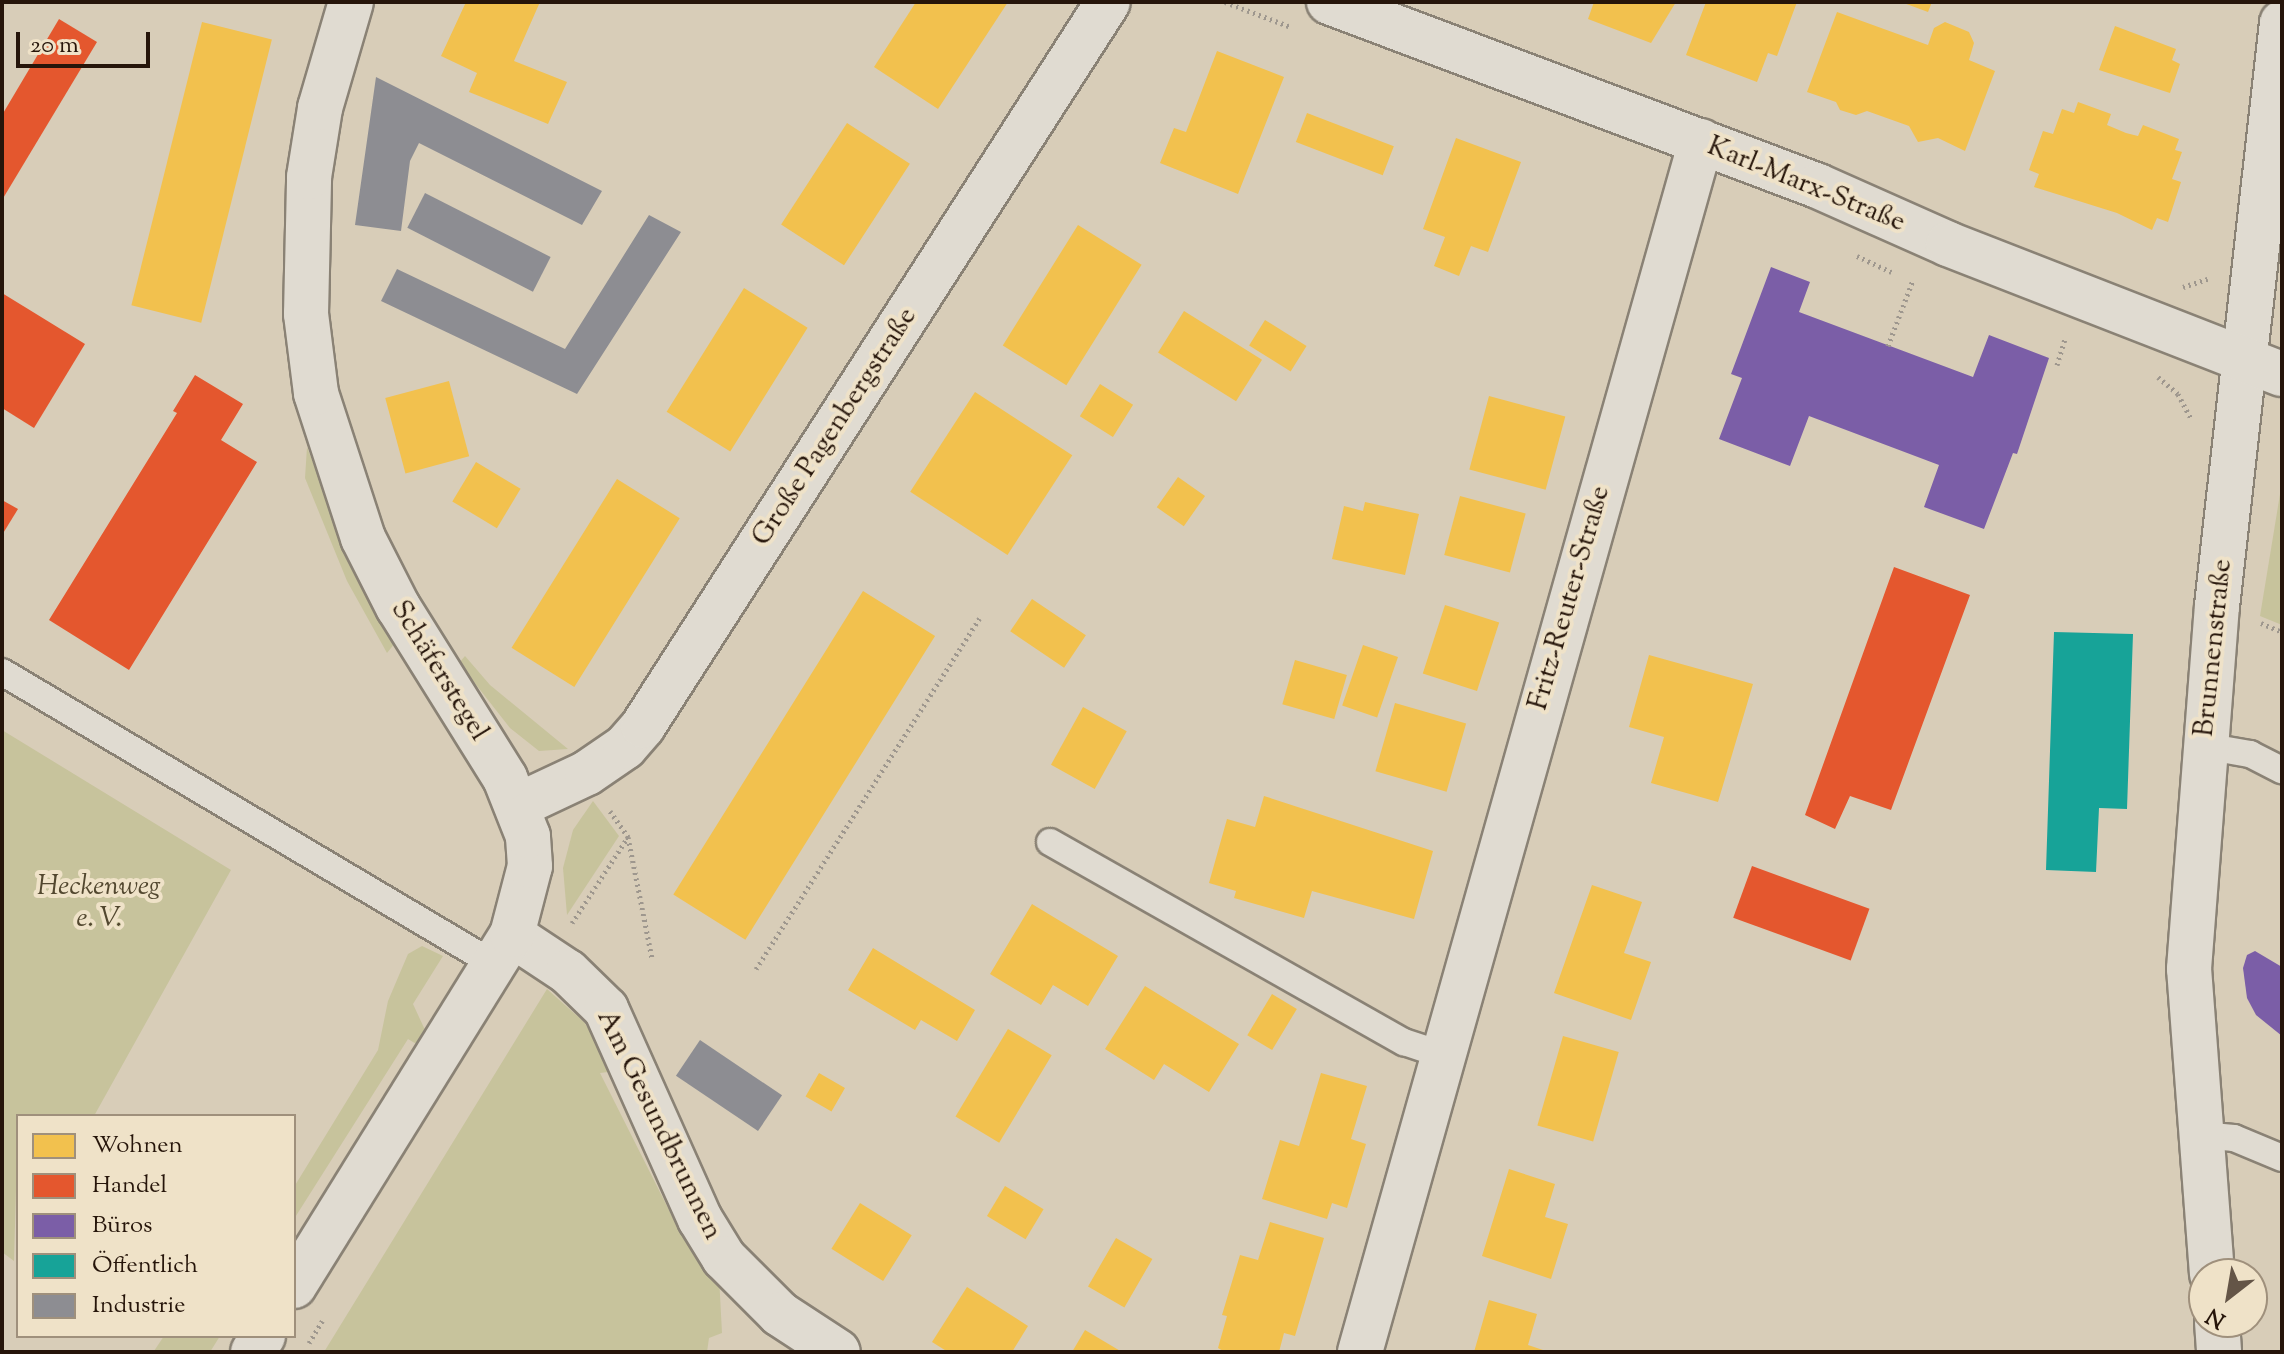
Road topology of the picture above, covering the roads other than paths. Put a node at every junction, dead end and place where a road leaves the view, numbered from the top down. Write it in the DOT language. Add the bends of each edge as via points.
graph roads {
  1 [pos="351,2"];
  2 [pos="1108,2"];
  3 [pos="1329,2"];
  4 [pos="2282,23"];
  5 [pos="1701,141"];
  6 [pos="2263,366"];
  7 [pos="2,672"];
  8 [pos="2204,746"];
  9 [pos="2282,770"];
  10 [pos="519,805"];
  11 [pos="1050,842"];
  12 [pos="503,950"];
  13 [pos="1443,1055"];
  14 [pos="2200,1135"];
  15 [pos="2282,1158"];
  16 [pos="2211,1258"];
  17 [pos="296,1283"];
  18 [pos="838,1352"];
  19 [pos="1360,1352"];
  1 -- 10 [label="street, Schäferstegel" via="320,108 309,177 306,314 316,393 346,496 380,575"];
  2 -- 10 [label="street, Große Pagenbergstraße" via="643,726 625,747 587,773"];
  3 -- 5 [label="street, Karl-Marx-Straße"];
  4 -- 6 [label="street, Brunnenstraße"];
  5 -- 6 [label="street, Karl-Marx-Straße"];
  5 -- 13 [label="street, Fritz-Reuter-Straße"];
  6 -- 8 [label="street, Brunnenstraße"];
  7 -- 12 [label="lane"];
  8 -- 9 [label="lane" via="2250,754"];
  8 -- 14 [label="street, Brunnenstraße" via="2189,969"];
  10 -- 12 [label="street, Schäferstegel" via="530,866"];
  11 -- 13 [label="lane" via="1404,1042"];
  12 -- 17 [label="street, Schäferstegel"];
  12 -- 18 [label="street, Am Gesundbrunnen" via="568,972 606,1009 700,1219 724,1258 780,1314"];
  13 -- 19 [label="street, Fritz-Reuter-Straße"];
  14 -- 15 [label="lane" via="2234,1138"];
  14 -- 16 [label="street, Brunnenstraße"];
}
